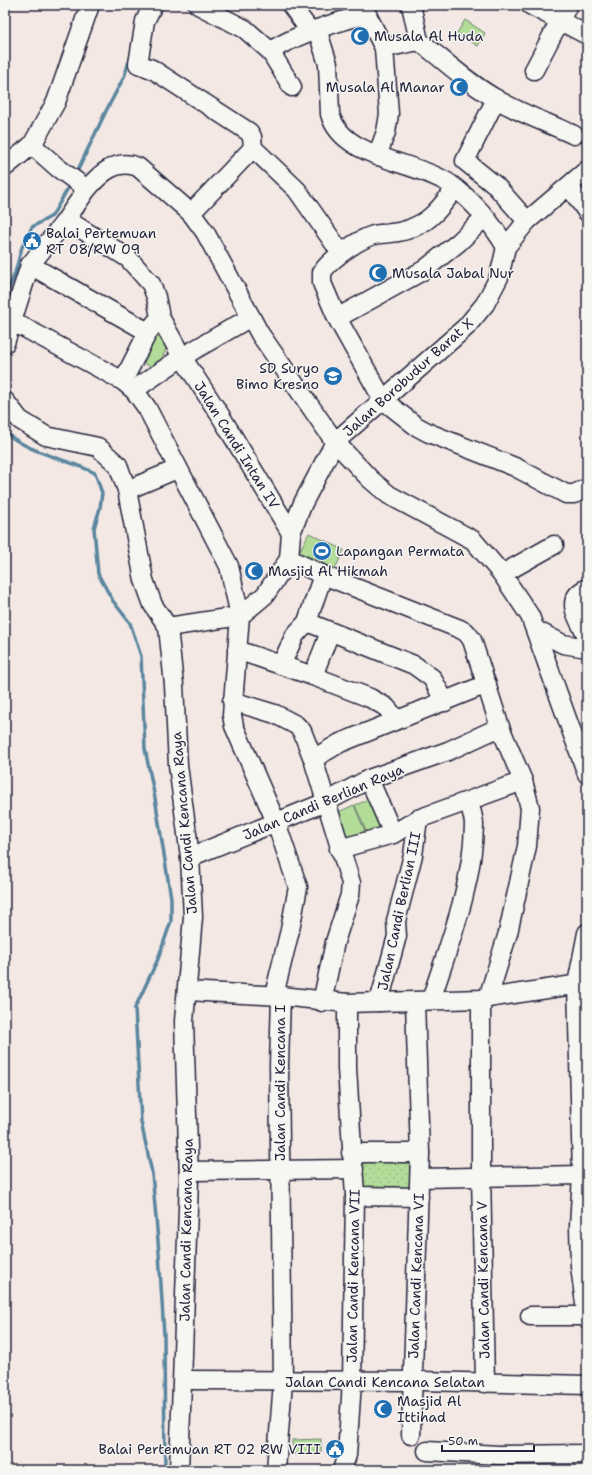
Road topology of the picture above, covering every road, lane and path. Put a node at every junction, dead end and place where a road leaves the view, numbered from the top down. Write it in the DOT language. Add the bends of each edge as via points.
graph roads {
  1 [pos="90,5"];
  2 [pos="153,5"];
  3 [pos="198,5"];
  4 [pos="291,5"];
  5 [pos="411,5"];
  6 [pos="530,5"];
  7 [pos="364,10"];
  8 [pos="564,12"];
  9 [pos="314,30"];
  10 [pos="587,35"];
  11 [pos="418,41"];
  12 [pos="384,48"];
  13 [pos="270,51"];
  14 [pos="534,70"];
  15 [pos="292,87"];
  16 [pos="496,100"];
  17 [pos="574,135"];
  18 [pos="32,145"];
  19 [pos="253,148"];
  20 [pos="377,156"];
  21 [pos="5,167"];
  22 [pos="578,178"];
  23 [pos="83,186"];
  24 [pos="455,189"];
  25 [pos="587,212"];
  26 [pos="191,213"];
  27 [pos="485,217"];
  28 [pos="527,220"];
  29 [pos="63,224"];
  30 [pos="506,247"];
  31 [pos="341,253"];
  32 [pos="30,265"];
  33 [pos="160,317"];
  34 [pos="250,317"];
  35 [pos="337,318"];
  36 [pos="10,322"];
  37 [pos="148,332"];
  38 [pos="5,343"];
  39 [pos="182,357"];
  40 [pos="128,385"];
  41 [pos="383,400"];
  42 [pos="5,401"];
  43 [pos="335,442"];
  44 [pos="177,469"];
  45 [pos="587,488"];
  46 [pos="127,490"];
  47 [pos="291,533"];
  48 [pos="554,545"];
  49 [pos="289,559"];
  50 [pos="502,574"];
  51 [pos="323,575"];
  52 [pos="587,588"];
  53 [pos="240,616"];
  54 [pos="307,622"];
  55 [pos="168,627"];
  56 [pos="536,630"];
  57 [pos="330,632"];
  58 [pos="587,636"];
  59 [pos="587,648"];
  60 [pos="237,650"];
  61 [pos="281,664"];
  62 [pos="313,676"];
  63 [pos="487,684"];
  64 [pos="232,701"];
  65 [pos="445,702"];
  66 [pos="397,720"];
  67 [pos="500,727"];
  68 [pos="313,759"];
  69 [pos="587,774"];
  70 [pos="369,779"];
  71 [pos="522,781"];
  72 [pos="326,802"];
  73 [pos="469,802"];
  74 [pos="418,819"];
  75 [pos="276,822"];
  76 [pos="393,834"];
  77 [pos="339,849"];
  78 [pos="190,857"];
  79 [pos="587,933"];
  80 [pos="582,984"];
  81 [pos="187,991"];
  82 [pos="277,996"];
  83 [pos="485,998"];
  84 [pos="423,1001"];
  85 [pos="322,1002"];
  86 [pos="379,1002"];
  87 [pos="347,1003"];
  88 [pos="420,1153"];
  89 [pos="353,1166"];
  90 [pos="582,1171"];
  91 [pos="280,1173"];
  92 [pos="481,1174"];
  93 [pos="189,1175"];
  94 [pos="420,1175"];
  95 [pos="355,1196"];
  96 [pos="418,1197"];
  97 [pos="530,1316"];
  98 [pos="587,1318"];
  99 [pos="183,1380"];
  100 [pos="283,1382"];
  101 [pos="352,1382"];
  102 [pos="411,1382"];
  103 [pos="485,1383"];
  104 [pos="587,1385"];
  105 [pos="411,1435"];
  106 [pos="427,1451"];
  107 [pos="586,1455"];
  108 [pos="346,1465"];
  109 [pos="179,1470"];
  110 [pos="276,1470"];
  1 -- 18 [label="street" via="56,102"];
  2 -- 19 [label="street" via="145,21 138,64 152,69 249,132"];
  3 -- 13 [label="street" via="245,29"];
  4 -- 9 [label="street"];
  5 -- 11 [label="street"];
  6 -- 8 [label="street"];
  7 -- 9 [label="street"];
  7 -- 12 [label="street"];
  8 -- 10 [label="street"];
  8 -- 14 [label="street"];
  9 -- 13 [label="street"];
  9 -- 20 [label="street" via="328,64 331,121 361,148"];
  11 -- 12 [label="street"];
  11 -- 16 [label="street"];
  12 -- 20 [label="street" via="389,114 386,132"];
  13 -- 15 [label="street"];
  16 -- 17 [label="street"];
  16 -- 28 [label="street" via="465,161 496,186"];
  18 -- 21 [label="street"];
  18 -- 23 [label="street"];
  19 -- 26 [label="street"];
  19 -- 31 [label="street" via="297,190"];
  20 -- 24 [label="street" via="413,168"];
  22 -- 25 [label="street"];
  22 -- 28 [label="street, Jalan Borobudur Barat X"];
  23 -- 26 [label="street" via="110,168 126,163 132,164"];
  23 -- 29 [label="street"];
  24 -- 27 [label="street"];
  24 -- 31 [label="street" via="427,220 418,226 405,231 368,237"];
  26 -- 34 [label="street" via="205,232"];
  27 -- 30 [label="street" via="495,227"];
  27 -- 35 [label="street" via="424,270"];
  28 -- 30 [label="street, Jalan Borobudur Barat X"];
  29 -- 32 [label="street"];
  29 -- 33 [label="street, Jalan Candi Intan IV" via="75,225 128,258 151,284"];
  30 -- 41 [label="street, Jalan Borobudur Barat X" via="499,277 485,304 466,327"];
  31 -- 35 [label="street" via="325,268 321,276"];
  32 -- 36 [label="street"];
  32 -- 37 [label="street"];
  33 -- 37 [label="street"];
  33 -- 39 [label="street, Jalan Candi Intan IV"];
  34 -- 39 [label="street"];
  34 -- 43 [label="street"];
  35 -- 41 [label="street"];
  36 -- 38 [label="street"];
  36 -- 40 [label="street" via="23,326"];
  37 -- 40 [label="street"];
  39 -- 40 [label="street"];
  39 -- 47 [label="street, Jalan Candi Intan IV"];
  40 -- 44 [label="street, Jalan Candi Kencana I" via="147,408"];
  41 -- 43 [label="street, Jalan Borobudur Barat X"];
  41 -- 45 [label="street" via="429,433 504,462 566,494 574,494"];
  42 -- 46 [label="street, Jalan Candi Kencana Raya" via="20,420 46,436 98,447 118,465"];
  43 -- 47 [label="street"];
  43 -- 50 [label="street" via="389,495 473,540"];
  44 -- 46 [label="street"];
  44 -- 53 [label="street, Jalan Candi Kencana I" via="229,566"];
  46 -- 55 [label="street, Jalan Candi Kencana Raya" via="144,580 153,605"];
  47 -- 49 [label="street"];
  48 -- 50 [label="street"];
  49 -- 51 [label="street, Jalan Candi Kencana V"];
  49 -- 53 [label="street" via="265,595"];
  50 -- 56 [label="street" via="530,616"];
  51 -- 54 [label="street"];
  51 -- 63 [label="street, Jalan Candi Kencana V" via="467,633 472,640"];
  52 -- 58 [label="street" via="578,592 574,601 574,612"];
  53 -- 55 [label="street"];
  53 -- 60 [label="street, Jalan Candi Kencana I"];
  54 -- 57 [label="street"];
  54 -- 61 [label="street" via="295,635"];
  55 -- 78 [label="street, Jalan Candi Kencana Raya" via="178,765"];
  56 -- 59 [label="street" via="562,644"];
  56 -- 69 [label="street"];
  57 -- 62 [label="street"];
  57 -- 65 [label="street" via="414,665 432,678"];
  60 -- 61 [label="street"];
  60 -- 64 [label="street, Jalan Candi Kencana I"];
  61 -- 62 [label="street"];
  62 -- 66 [label="street" via="380,703"];
  63 -- 65 [label="street"];
  63 -- 67 [label="street, Jalan Candi Kencana V"];
  64 -- 68 [label="street" via="275,714 296,725 302,731"];
  64 -- 75 [label="street, Jalan Candi Kencana I" via="232,715 240,743"];
  65 -- 66 [label="street"];
  66 -- 68 [label="street" via="340,744"];
  67 -- 70 [label="street, Jalan Candi Berlian Raya" via="448,751"];
  67 -- 71 [label="street, Jalan Candi Kencana V"];
  68 -- 72 [label="street"];
  70 -- 72 [label="street, Jalan Candi Berlian Raya"];
  70 -- 76 [label="street"];
  71 -- 73 [label="street"];
  71 -- 83 [label="street, Jalan Candi Kencana V" via="530,808 527,846 508,933"];
  72 -- 75 [label="street, Jalan Candi Berlian Raya"];
  72 -- 77 [label="street"];
  73 -- 74 [label="street"];
  73 -- 84 [label="street, Jalan Candi Kencana VI" via="474,824 465,890"];
  74 -- 76 [label="street"];
  74 -- 86 [label="street, Jalan Candi Berlian III" via="413,855 396,921 397,936"];
  75 -- 78 [label="street, Jalan Candi Berlian Raya"];
  75 -- 82 [label="street, Jalan Candi Kencana I" via="298,887"];
  76 -- 77 [label="street"];
  77 -- 85 [label="street" via="351,883 350,895 335,942"];
  78 -- 81 [label="street, Jalan Candi Kencana Raya" via="193,917"];
  79 -- 80 [label="street"];
  80 -- 83 [label="street"];
  80 -- 90 [label="street"];
  81 -- 82 [label="street"];
  81 -- 93 [label="street, Jalan Candi Kencana Raya" via="184,1037"];
  82 -- 85 [label="street"];
  82 -- 91 [label="street, Jalan Candi Kencana I"];
  83 -- 84 [label="street"];
  83 -- 92 [label="street, Jalan Candi Kencana V"];
  84 -- 86 [label="street"];
  84 -- 88 [label="street, Jalan Candi Kencana VI"];
  85 -- 87 [label="street"];
  86 -- 87 [label="street"];
  87 -- 89 [label="street, Jalan Candi Kencana VII" via="347,1068"];
  88 -- 89 [label="street"];
  88 -- 94 [label="street, Jalan Candi Kencana VI"];
  89 -- 91 [label="street"];
  89 -- 95 [label="street, Jalan Candi Kencana VII"];
  90 -- 92 [label="street"];
  90 -- 98 [label="street" via="578,1226"];
  91 -- 93 [label="street"];
  91 -- 100 [label="street, Jalan Candi Kencana I"];
  92 -- 94 [label="street"];
  92 -- 103 [label="street, Jalan Candi Kencana V"];
  93 -- 99 [label="street, Jalan Candi Kencana Raya"];
  94 -- 96 [label="street, Jalan Candi Kencana VI"];
  95 -- 96 [label="street"];
  95 -- 101 [label="street, Jalan Candi Kencana VII"];
  96 -- 102 [label="street, Jalan Candi Kencana VI"];
  97 -- 98 [label="street"];
  99 -- 100 [label="street, Jalan Candi Kencana Selatan"];
  99 -- 109 [label="street, Jalan Candi Kencana Raya"];
  100 -- 101 [label="street, Jalan Candi Kencana Selatan"];
  100 -- 110 [label="street, Jalan Candi Kencana I"];
  101 -- 102 [label="street, Jalan Candi Kencana Selatan"];
  101 -- 108 [label="street, Jalan Candi Kencana VII"];
  102 -- 103 [label="street, Jalan Candi Kencana Selatan"];
  102 -- 105 [label="street, Jalan Candi Kencana VI"];
  103 -- 104 [label="street, Jalan Candi Kencana Selatan"];
  106 -- 107 [label="street" via="522,1456"];
}
